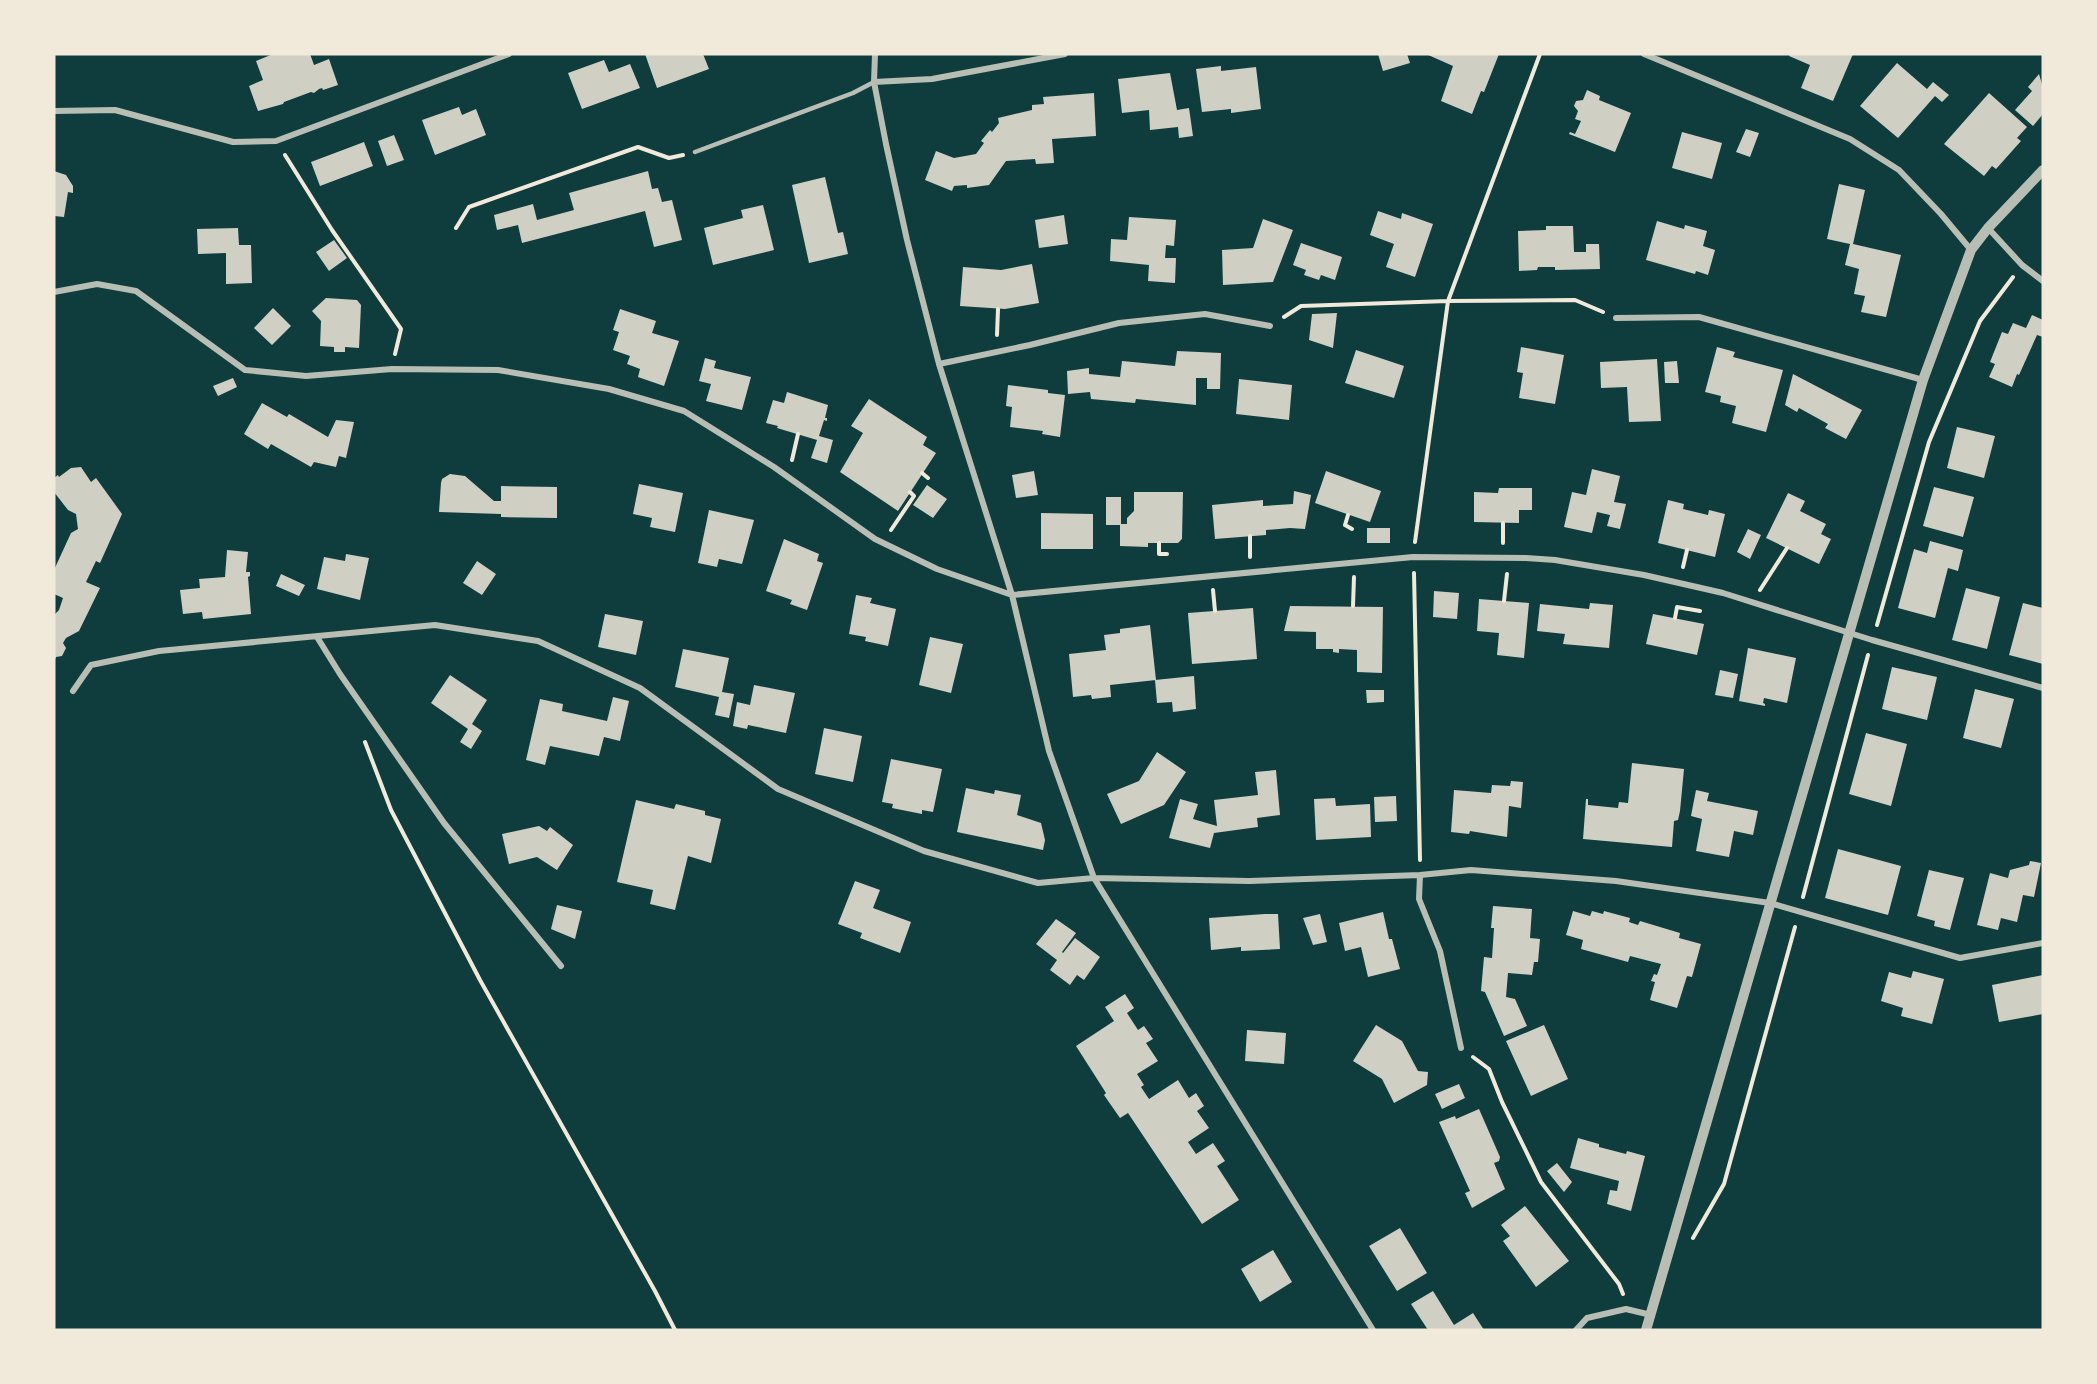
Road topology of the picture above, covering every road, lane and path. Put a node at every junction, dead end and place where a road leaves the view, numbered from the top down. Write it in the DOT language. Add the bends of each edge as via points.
graph roads {
  1 [pos="509,54"];
  2 [pos="875,54"];
  3 [pos="1065,54"];
  4 [pos="1540,54"];
  5 [pos="1644,54"];
  6 [pos="874,82"];
  7 [pos="54,111"];
  8 [pos="276,141"];
  9 [pos="695,152"];
  10 [pos="2043,170"];
  11 [pos="456,228"];
  12 [pos="1988,228"];
  13 [pos="1971,250"];
  14 [pos="2022,265"];
  15 [pos="2043,281"];
  16 [pos="54,292"];
  17 [pos="1448,301"];
  18 [pos="998,309"];
  19 [pos="1616,318"];
  20 [pos="1270,326"];
  21 [pos="998,335"];
  22 [pos="939,364"];
  23 [pos="392,369"];
  24 [pos="1923,380"];
  25 [pos="798,434"];
  26 [pos="791,463"];
  27 [pos="922,473"];
  28 [pos="928,478"];
  29 [pos="910,492"];
  30 [pos="1348,515"];
  31 [pos="1503,523"];
  32 [pos="1352,529"];
  33 [pos="889,533"];
  34 [pos="1250,536"];
  35 [pos="1159,543"];
  36 [pos="1503,545"];
  37 [pos="1787,548"];
  38 [pos="1688,550"];
  39 [pos="1167,554"];
  40 [pos="1413,557"];
  41 [pos="1250,560"];
  42 [pos="1507,570"];
  43 [pos="1683,571"];
  44 [pos="1354,584"];
  45 [pos="1759,591"];
  46 [pos="1012,595"];
  47 [pos="1214,596"];
  48 [pos="1504,601"];
  49 [pos="1353,606"];
  50 [pos="1215,611"];
  51 [pos="1700,611"];
  52 [pos="1675,618"];
  53 [pos="1849,633"];
  54 [pos="317,637"];
  55 [pos="1872,640"];
  56 [pos="2043,688"];
  57 [pos="73,691"];
  58 [pos="363,736"];
  59 [pos="1420,875"];
  60 [pos="1094,878"];
  61 [pos="1770,903"];
  62 [pos="1799,913"];
  63 [pos="2043,943"];
  64 [pos="561,966"];
  65 [pos="1461,1048"];
  66 [pos="1690,1243"];
  67 [pos="1626,1309"];
  68 [pos="1651,1316"];
  69 [pos="675,1330"];
  70 [pos="1373,1330"];
  71 [pos="1576,1330"];
  72 [pos="1646,1330"];
  1 -- 8 [label="street"];
  2 -- 6 [label="street"];
  3 -- 6 [label="street" via="932,79"];
  4 -- 17 [label="path"];
  5 -- 13 [label="street" via="1850,139 1899,170"];
  6 -- 9 [label="lane"];
  6 -- 22 [label="street" via="907,240"];
  7 -- 8 [label="street" via="115,110 233,142"];
  8 -- 23 [label="path" via="328,225 401,329"];
  9 -- 11 [label="path" via="669,158 638,147 469,207"];
  10 -- 12 [label="street"];
  12 -- 13 [label="street"];
  12 -- 14 [label="street"];
  13 -- 24 [label="street"];
  14 -- 15 [label="street"];
  14 -- 55 [label="path" via="1980,321 1929,442"];
  16 -- 23 [label="street" via="97,284 136,291 245,370 306,376"];
  17 -- 19 [label="path" via="1575,300"];
  17 -- 20 [label="path" via="1301,306"];
  17 -- 40 [label="path"];
  18 -- 21 [label="path"];
  19 -- 24 [label="street" via="1699,317"];
  20 -- 22 [label="street" via="1205,314 1119,322"];
  22 -- 46 [label="street"];
  23 -- 46 [label="street" via="498,370 609,389 684,411 774,467 875,539 937,569"];
  24 -- 53 [label="street"];
  25 -- 26 [label="path"];
  27 -- 28 [label="path"];
  29 -- 33 [label="path" via="914,496"];
  30 -- 32 [label="path" via="1345,525"];
  31 -- 36 [label="path"];
  34 -- 41 [label="path"];
  35 -- 39 [label="path" via="1159,554"];
  37 -- 45 [label="path"];
  38 -- 43 [label="path"];
  40 -- 46 [label="street"];
  40 -- 53 [label="street" via="1555,560 1644,575 1723,593"];
  40 -- 59 [label="path"];
  42 -- 48 [label="path"];
  44 -- 49 [label="path"];
  46 -- 60 [label="street" via="1048,751"];
  47 -- 50 [label="path"];
  51 -- 52 [label="path" via="1677,607"];
  53 -- 55 [label="street"];
  53 -- 61 [label="street"];
  54 -- 57 [label="street" via="159,651 91,665"];
  54 -- 60 [label="street" via="435,625 538,641 640,688 778,789 924,850 1038,883"];
  54 -- 64 [label="street" via="444,824"];
  55 -- 56 [label="street"];
  55 -- 62 [label="path"];
  58 -- 69 [label="path" via="407,842"];
  59 -- 60 [label="street" via="1249,881"];
  59 -- 61 [label="street" via="1471,870 1605,880"];
  59 -- 65 [label="street" via="1419,899 1440,951"];
  60 -- 70 [label="street"];
  61 -- 62 [label="street"];
  61 -- 68 [label="street"];
  62 -- 63 [label="street" via="1960,958"];
  62 -- 66 [label="path" via="1724,1184"];
  65 -- 67 [label="path" via="1489,1069 1541,1182 1619,1284"];
  67 -- 68 [label="street"];
  67 -- 71 [label="street" via="1587,1318"];
  68 -- 72 [label="street"];
}
